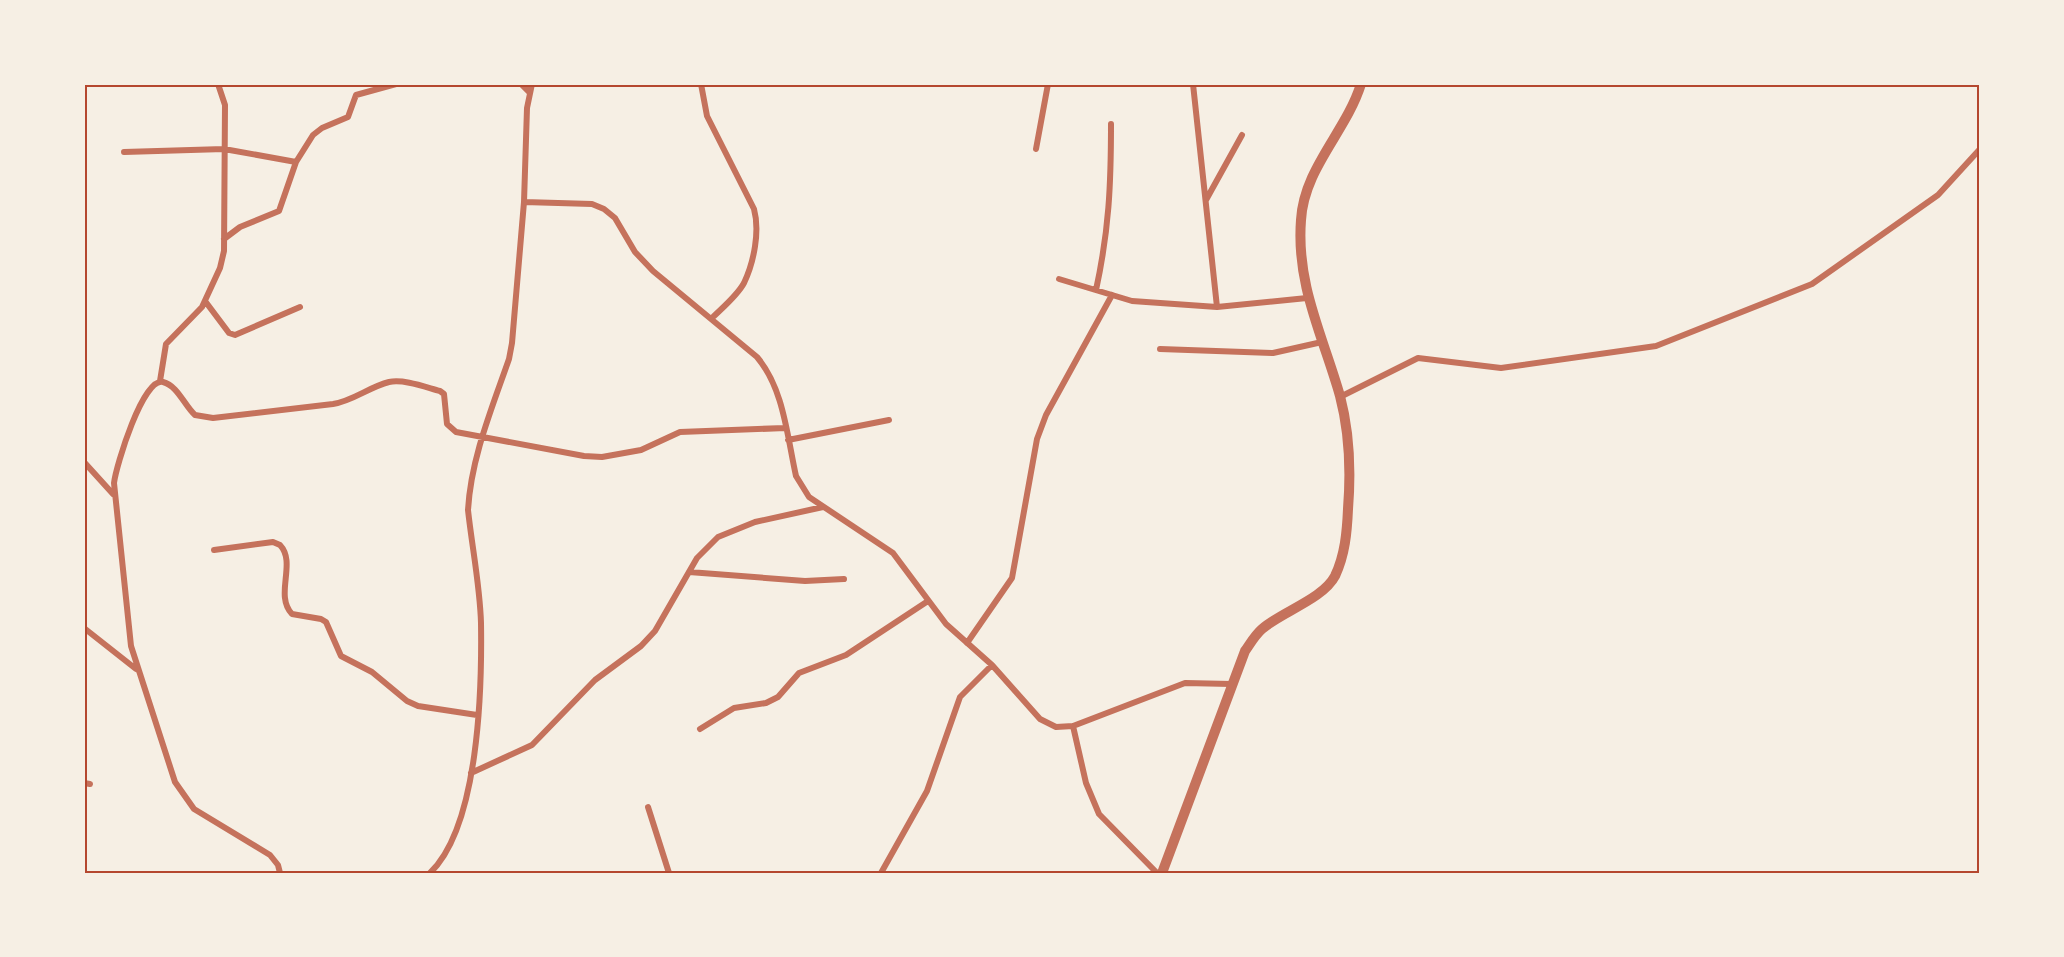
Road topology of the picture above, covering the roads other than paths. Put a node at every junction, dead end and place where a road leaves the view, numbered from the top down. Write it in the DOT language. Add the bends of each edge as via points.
graph roads {
  1 [pos="218,84"];
  2 [pos="396,84"];
  3 [pos="521,84"];
  4 [pos="532,84"];
  5 [pos="701,84"];
  6 [pos="1048,84"];
  7 [pos="1193,84"];
  8 [pos="1361,84"];
  9 [pos="529,93"];
  10 [pos="1111,124"];
  11 [pos="1242,135"];
  12 [pos="224,148"];
  13 [pos="1036,149"];
  14 [pos="1980,149"];
  15 [pos="124,152"];
  16 [pos="296,162"];
  17 [pos="1206,200"];
  18 [pos="524,202"];
  19 [pos="224,239"];
  20 [pos="1059,279"];
  21 [pos="1096,290"];
  22 [pos="1112,295"];
  23 [pos="1307,298"];
  24 [pos="206,301"];
  25 [pos="300,307"];
  26 [pos="1217,307"];
  27 [pos="712,318"];
  28 [pos="1322,342"];
  29 [pos="1160,349"];
  30 [pos="159,381"];
  31 [pos="1340,397"];
  32 [pos="889,420"];
  33 [pos="785,428"];
  34 [pos="483,437"];
  35 [pos="788,440"];
  36 [pos="84,462"];
  37 [pos="114,494"];
  38 [pos="823,507"];
  39 [pos="214,550"];
  40 [pos="688,572"];
  41 [pos="844,579"];
  42 [pos="928,601"];
  43 [pos="84,628"];
  44 [pos="967,643"];
  45 [pos="992,666"];
  46 [pos="137,669"];
  47 [pos="1231,684"];
  48 [pos="477,715"];
  49 [pos="1073,726"];
  50 [pos="700,729"];
  51 [pos="471,773"];
  52 [pos="648,807"];
  53 [pos="280,873"];
  54 [pos="430,873"];
  55 [pos="669,873"];
  56 [pos="882,873"];
  57 [pos="1159,873"];
  1 -- 12 [label="street" via="225,105"];
  2 -- 16 [label="street" via="356,95 348,117 317,131"];
  3 -- 9 [label="street"];
  4 -- 9 [label="street"];
  5 -- 27 [label="street" via="707,116 757,220 750,267 743,284"];
  6 -- 13 [label="street"];
  7 -- 17 [label="street"];
  8 -- 23 [label="street" via="1304,195 1300,221"];
  9 -- 18 [label="street"];
  10 -- 21 [label="street" via="1107,236"];
  11 -- 17 [label="street"];
  12 -- 15 [label="street"];
  12 -- 16 [label="street"];
  12 -- 19 [label="street"];
  14 -- 31 [label="street" via="1938,195 1812,284 1656,346 1501,368 1418,358"];
  16 -- 19 [label="street" via="279,211 240,227"];
  17 -- 26 [label="street"];
  18 -- 27 [label="street" via="592,204 604,209 615,218 648,266"];
  18 -- 34 [label="street" via="509,359"];
  19 -- 24 [label="street" via="222,260"];
  20 -- 21 [label="street"];
  21 -- 22 [label="street"];
  22 -- 26 [label="street" via="1132,301"];
  22 -- 44 [label="street" via="1046,415 1037,439 1012,578"];
  23 -- 26 [label="street"];
  23 -- 28 [label="street"];
  24 -- 25 [label="street" via="229,333 235,335"];
  24 -- 30 [label="street" via="166,344"];
  27 -- 33 [label="street" via="769,372"];
  28 -- 29 [label="street" via="1273,353"];
  28 -- 31 [label="street"];
  30 -- 34 [label="street" via="176,390 195,415 213,418 333,405 388,382 400,382 440,391 446,400 450,429"];
  30 -- 37 [label="street" via="144,397 117,462"];
  31 -- 47 [label="street" via="1351,476 1341,561 1334,578 1319,591 1261,630 1245,651"];
  32 -- 35 [label="street"];
  33 -- 34 [label="street" via="680,432 641,450 602,457"];
  33 -- 35 [label="street"];
  34 -- 48 [label="street" via="474,465 468,510 481,622"];
  35 -- 38 [label="street" via="802,488"];
  36 -- 37 [label="street"];
  37 -- 46 [label="street" via="126,614"];
  38 -- 40 [label="street" via="730,531 707,546"];
  38 -- 42 [label="street" via="893,553"];
  39 -- 48 [label="street" via="273,542 280,545 286,558 285,604 292,614 326,622 341,656 372,672 407,701"];
  40 -- 41 [label="street" via="805,581"];
  40 -- 51 [label="street" via="655,631 641,646 595,680 532,745"];
  42 -- 44 [label="street"];
  42 -- 50 [label="street" via="846,655 799,673 778,697 734,708"];
  43 -- 46 [label="street"];
  44 -- 45 [label="street"];
  45 -- 49 [label="street" via="1040,719 1056,727"];
  45 -- 56 [label="street" via="960,697 927,791"];
  46 -- 53 [label="street" via="184,799 201,814 270,855"];
  47 -- 49 [label="street" via="1185,682"];
  47 -- 57 [label="street" via="1202,772"];
  48 -- 51 [label="street"];
  49 -- 57 [label="street" via="1086,783 1099,814"];
  51 -- 54 [label="street" via="452,840"];
  52 -- 55 [label="street"];
}
